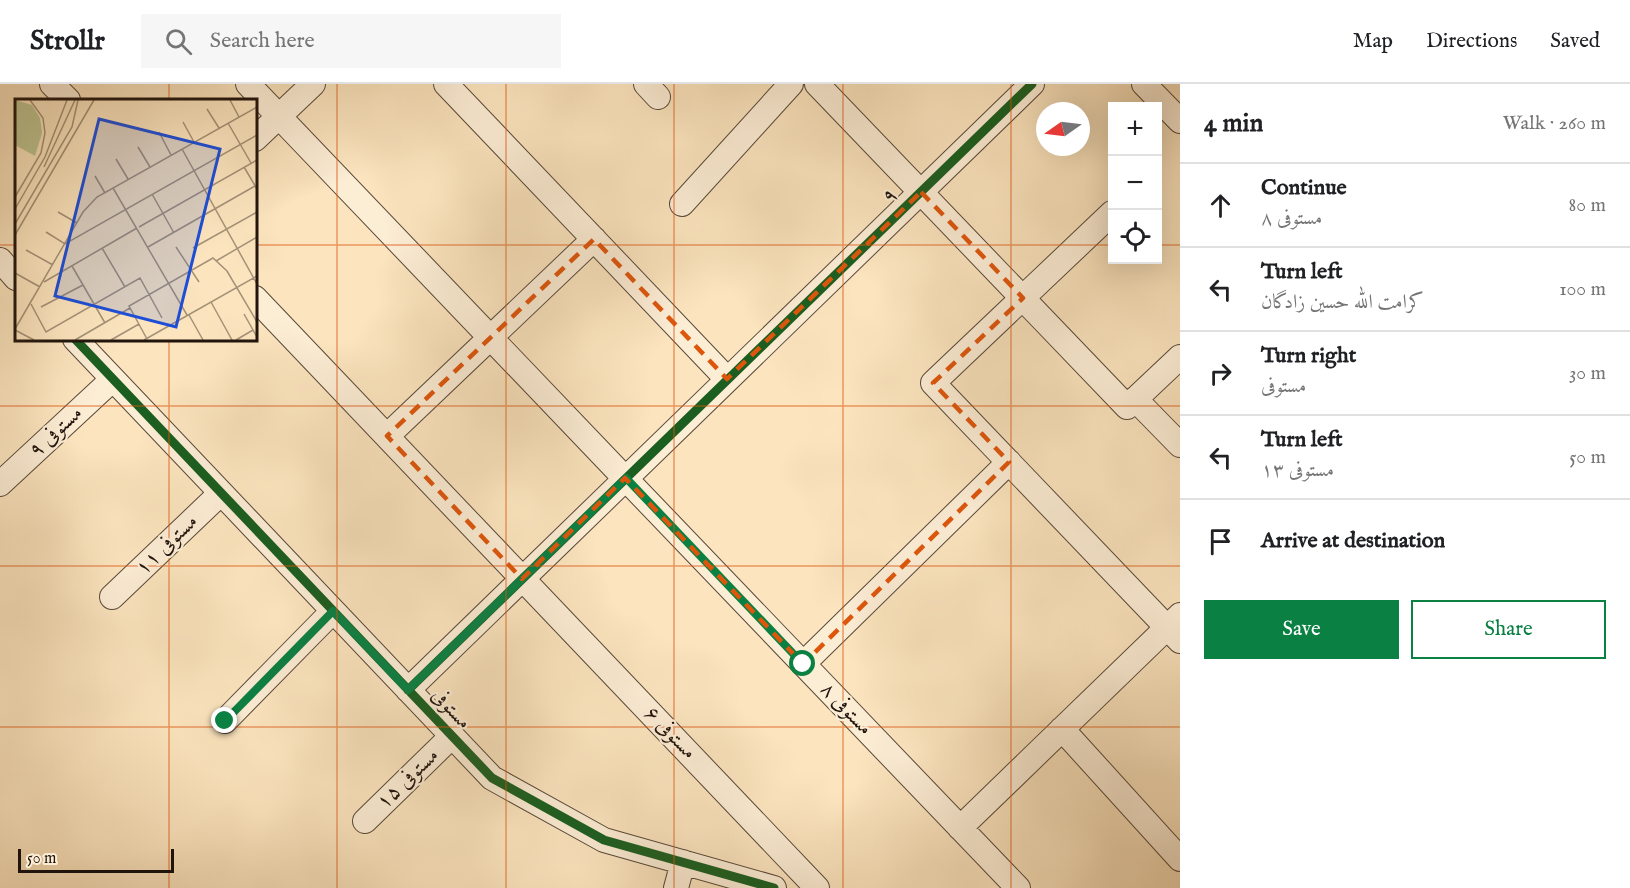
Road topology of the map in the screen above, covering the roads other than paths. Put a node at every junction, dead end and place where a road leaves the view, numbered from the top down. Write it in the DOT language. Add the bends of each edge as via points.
graph roads {
  1 [pos="52,84"];
  2 [pos="248,84"];
  3 [pos="313,84"];
  4 [pos="446,84"];
  5 [pos="791,84"];
  6 [pos="817,84"];
  7 [pos="1032,84"];
  8 [pos="1144,84"];
  9 [pos="67,99"];
  10 [pos="279,116"];
  11 [pos="1180,121"];
  12 [pos="256,138"];
  13 [pos="921,192"];
  14 [pos="682,204"];
  15 [pos="1108,218"];
  16 [pos="594,239"];
  17 [pos="0,260"];
  18 [pos="15,277"];
  19 [pos="256,298"];
  20 [pos="1023,298"];
  21 [pos="490,338"];
  22 [pos="76,340"];
  23 [pos="1180,357"];
  24 [pos="113,379"];
  25 [pos="728,380"];
  26 [pos="1131,403"];
  27 [pos="387,436"];
  28 [pos="1180,445"];
  29 [pos="1008,462"];
  30 [pos="621,474"];
  31 [pos="0,484"];
  32 [pos="221,493"];
  33 [pos="522,579"];
  34 [pos="112,597"];
  35 [pos="333,611"];
  36 [pos="1176,628"];
  37 [pos="803,664"];
  38 [pos="408,690"];
  39 [pos="225,721"];
  40 [pos="1062,729"];
  41 [pos="452,736"];
  42 [pos="364,820"];
  43 [pos="960,828"];
  44 [pos="1180,858"];
  45 [pos="683,862"];
  46 [pos="676,888"];
  47 [pos="774,888"];
  48 [pos="817,888"];
  49 [pos="1018,888"];
  1 -- 9 [label="street"];
  2 -- 10 [label="street, مستوفی ۸"];
  3 -- 10 [label="street"];
  4 -- 16 [label="street"];
  5 -- 14 [label="street"];
  6 -- 13 [label="street"];
  7 -- 13 [label="street, ۹"];
  8 -- 11 [label="street"];
  10 -- 12 [label="street"];
  10 -- 21 [label="street, مستوفی ۸"];
  13 -- 20 [label="street"];
  13 -- 25 [label="street, ۹"];
  15 -- 20 [label="street"];
  16 -- 21 [label="street"];
  16 -- 25 [label="street"];
  17 -- 18 [label="street"];
  19 -- 27 [label="street, مستوفی ۶"];
  20 -- 26 [label="street"];
  20 -- 29 [label="street" via="933,383"];
  21 -- 27 [label="street"];
  21 -- 30 [label="street, مستوفی ۸"];
  22 -- 24 [label="street, مستوفی"];
  23 -- 26 [label="street"];
  24 -- 31 [label="street, مستوفی ۹"];
  24 -- 32 [label="street, مستوفی"];
  25 -- 30 [label="street, ۹"];
  26 -- 28 [label="street"];
  27 -- 33 [label="street, مستوفی ۶"];
  29 -- 36 [label="street"];
  29 -- 37 [label="street"];
  30 -- 33 [label="street, ۹"];
  30 -- 37 [label="street, مستوفی ۸"];
  32 -- 34 [label="street, مستوفی ۱۱"];
  32 -- 35 [label="street, مستوفی"];
  33 -- 38 [label="street, ۹"];
  33 -- 48 [label="street, مستوفی ۶"];
  35 -- 38 [label="street, مستوفی"];
  35 -- 39 [label="street"];
  36 -- 40 [label="street"];
  37 -- 43 [label="street, مستوفی ۸"];
  38 -- 41 [label="street, مستوفی"];
  40 -- 43 [label="street"];
  40 -- 44 [label="street"];
  41 -- 42 [label="street, مستوفی ۱۵"];
  41 -- 45 [label="street, مستوفی" via="492,778 604,840"];
  43 -- 49 [label="street, مستوفی ۸"];
  45 -- 46 [label="street"];
  45 -- 47 [label="street, مستوفی"];
}
